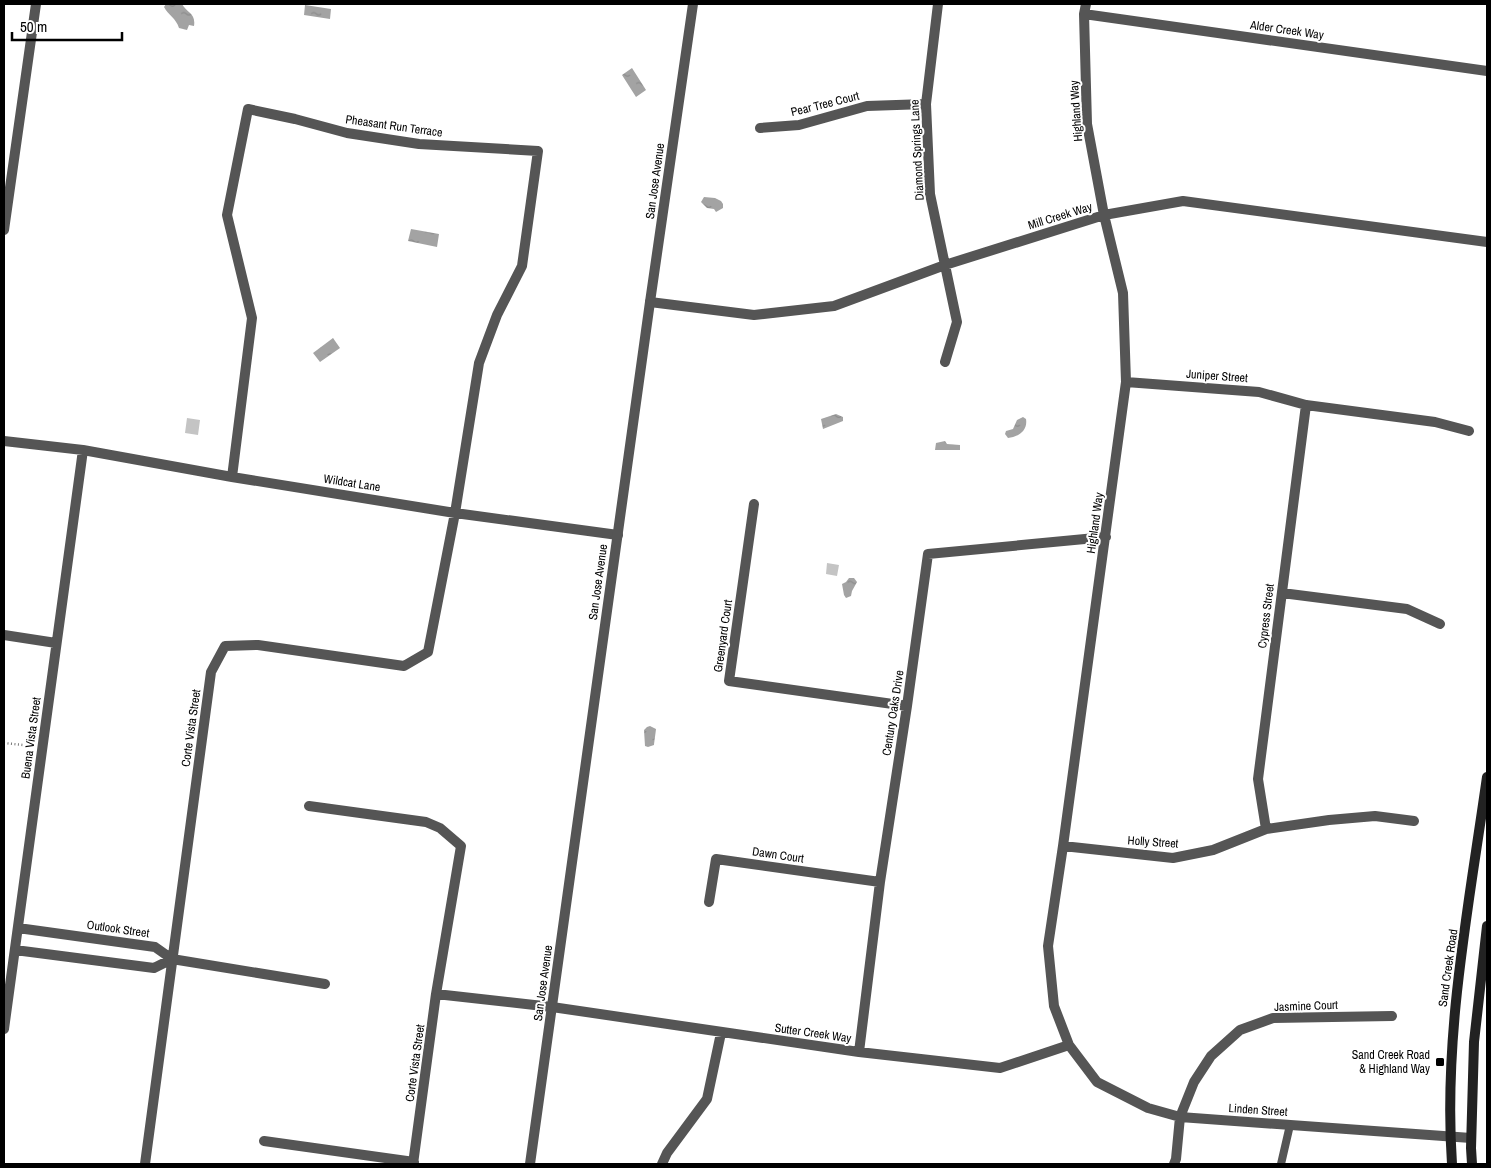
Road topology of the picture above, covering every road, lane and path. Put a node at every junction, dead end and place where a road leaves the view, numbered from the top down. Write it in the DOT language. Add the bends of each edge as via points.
graph roads {
  1 [pos="36,4"];
  2 [pos="693,4"];
  3 [pos="938,4"];
  4 [pos="1085,9"];
  5 [pos="1487,71"];
  6 [pos="926,104"];
  7 [pos="760,128"];
  8 [pos="5,212"];
  9 [pos="1104,215"];
  10 [pos="4,230"];
  11 [pos="1487,242"];
  12 [pos="945,265"];
  13 [pos="650,302"];
  14 [pos="945,362"];
  15 [pos="1126,382"];
  16 [pos="1306,405"];
  17 [pos="1469,431"];
  18 [pos="4,441"];
  19 [pos="83,450"];
  20 [pos="232,477"];
  21 [pos="754,504"];
  22 [pos="455,513"];
  23 [pos="618,535"];
  24 [pos="1106,537"];
  25 [pos="1282,593"];
  26 [pos="1440,624"];
  27 [pos="4,635"];
  28 [pos="56,643"];
  29 [pos="907,706"];
  30 [pos="4,743"];
  31 [pos="42,747"];
  32 [pos="1487,777"];
  33 [pos="309,806"];
  34 [pos="1414,821"];
  35 [pos="1266,829"];
  36 [pos="1063,846"];
  37 [pos="880,882"];
  38 [pos="709,902"];
  39 [pos="1487,926"];
  40 [pos="18,928"];
  41 [pos="15,950"];
  42 [pos="172,959"];
  43 [pos="325,984"];
  44 [pos="436,994"];
  45 [pos="552,1007"];
  46 [pos="1392,1016"];
  47 [pos="4,1029"];
  48 [pos="721,1033"];
  49 [pos="1069,1045"];
  50 [pos="859,1052"];
  51 [pos="1180,1117"];
  52 [pos="1290,1125"];
  53 [pos="1450,1136"];
  54 [pos="1471,1138"];
  55 [pos="264,1141"];
  56 [pos="413,1163"];
  57 [pos="145,1164"];
  58 [pos="530,1164"];
  59 [pos="662,1164"];
  60 [pos="1174,1164"];
  61 [pos="1280,1164"];
  62 [pos="1452,1164"];
  63 [pos="1472,1164"];
  1 -- 8 [label="street"];
  2 -- 13 [label="street, San Jose Avenue"];
  3 -- 6 [label="street, Diamond Springs Lane"];
  4 -- 5 [label="street, Alder Creek Way"];
  4 -- 9 [label="street, Highland Way" via="1087,124"];
  6 -- 7 [label="street, Pear Tree Court" via="867,106 799,125"];
  6 -- 12 [label="street, Diamond Springs Lane" via="930,194"];
  8 -- 10 [label="street"];
  9 -- 11 [label="street, Mill Creek Way" via="1183,201"];
  9 -- 12 [label="street, Mill Creek Way"];
  9 -- 15 [label="street, Highland Way" via="1123,293"];
  12 -- 13 [label="street, Mill Creek Way" via="834,306 754,315"];
  12 -- 14 [label="street, Diamond Springs Lane" via="957,322"];
  13 -- 23 [label="street, San Jose Avenue"];
  15 -- 16 [label="street, Juniper Street" via="1259,392"];
  15 -- 24 [label="street, Highland Way"];
  16 -- 17 [label="street, Juniper Street" via="1435,422"];
  16 -- 25 [label="street, Cypress Street"];
  18 -- 19 [label="street, Wildcat Lane"];
  19 -- 20 [label="street, Wildcat Lane"];
  19 -- 28 [label="street, Buena Vista Street"];
  20 -- 22 [label="street, Wildcat Lane"];
  20 -- 22 [label="street, Pheasant Run Terrace" via="252,318 227,215 248,110 347,133 419,144 538,151 522,266 497,315 479,363"];
  21 -- 29 [label="street, Greenyard Court" via="729,681"];
  22 -- 23 [label="street, Wildcat Lane"];
  22 -- 42 [label="street, Corte Vista Street" via="428,652 404,666 258,645 225,646 211,672"];
  23 -- 45 [label="street, San Jose Avenue"];
  24 -- 29 [label="street, Century Oaks Drive" via="928,554"];
  24 -- 36 [label="street, Highland Way"];
  25 -- 26 [label="street" via="1407,609"];
  25 -- 35 [label="street, Cypress Street" via="1258,779"];
  27 -- 28 [label="street"];
  28 -- 31 [label="street, Buena Vista Street"];
  29 -- 37 [label="street, Century Oaks Drive"];
  30 -- 31 [label="path"];
  31 -- 40 [label="street, Buena Vista Street"];
  32 -- 53 [label="main road, Sand Creek Road" via="1454,1017"];
  33 -- 44 [label="street, Corte Vista Street" via="426,822 440,828 461,846"];
  34 -- 35 [label="street, Holly Street" via="1375,816"];
  35 -- 36 [label="street, Holly Street" via="1213,850 1173,858"];
  36 -- 49 [label="street, Highland Way" via="1048,946 1054,1006"];
  37 -- 38 [label="street, Dawn Court" via="716,859"];
  37 -- 50 [label="street, Century Oaks Drive"];
  39 -- 54 [label="main road" via="1474,1042"];
  40 -- 41 [label="street, Buena Vista Street"];
  40 -- 42 [label="street, Outlook Street" via="155,947"];
  41 -- 42 [label="street" via="154,968"];
  41 -- 47 [label="street, Buena Vista Street"];
  42 -- 43 [label="street"];
  42 -- 57 [label="street, Corte Vista Street"];
  44 -- 45 [label="street, Sutter Creek Way"];
  44 -- 56 [label="street, Corte Vista Street"];
  45 -- 48 [label="street, Sutter Creek Way"];
  45 -- 58 [label="street, San Jose Avenue"];
  46 -- 51 [label="street, Jasmine Court" via="1273,1018 1240,1030 1211,1056 1194,1082"];
  48 -- 50 [label="street, Sutter Creek Way"];
  48 -- 59 [label="street" via="707,1099"];
  49 -- 50 [label="street, Sutter Creek Way" via="1000,1068"];
  49 -- 51 [label="street, Linden Street" via="1097,1082 1148,1108"];
  51 -- 52 [label="street, Linden Street"];
  51 -- 60 [label="street, Jasmine Court"];
  52 -- 53 [label="street, Linden Street"];
  52 -- 61 [label="lane"];
  53 -- 54 [label="street, Linden Street"];
  53 -- 62 [label="main road, Sand Creek Road"];
  54 -- 63 [label="main road"];
  55 -- 56 [label="street"];
}
